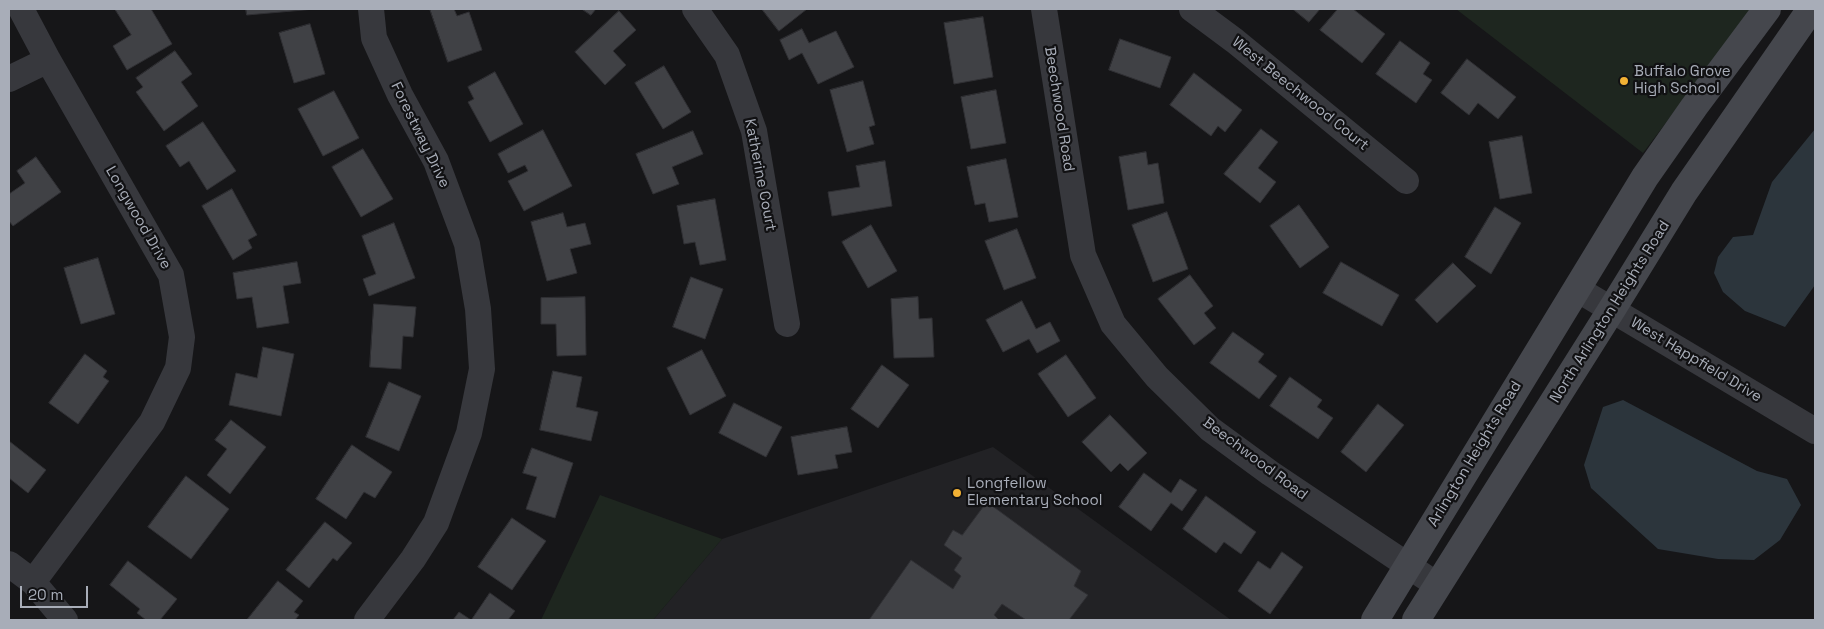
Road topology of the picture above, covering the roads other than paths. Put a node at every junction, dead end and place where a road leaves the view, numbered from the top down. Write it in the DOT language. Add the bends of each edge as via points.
graph roads {
  1 [pos="21,9"];
  2 [pos="371,9"];
  3 [pos="695,9"];
  4 [pos="1044,9"];
  5 [pos="1192,9"];
  6 [pos="1767,9"];
  7 [pos="1811,9"];
  8 [pos="48,60"];
  9 [pos="9,79"];
  10 [pos="1406,181"];
  11 [pos="1577,289"];
  12 [pos="1612,310"];
  13 [pos="787,324"];
  14 [pos="1815,430"];
  15 [pos="9,564"];
  16 [pos="1407,565"];
  17 [pos="33,582"];
  18 [pos="1438,585"];
  19 [pos="65,620"];
  20 [pos="367,620"];
  21 [pos="1375,620"];
  22 [pos="1416,620"];
  1 -- 8 [label="street, Longwood Drive"];
  2 -- 20 [label="street, Forestway Drive" via="374,38 436,161 467,244 478,309 482,369 469,433 436,523 413,560"];
  3 -- 13 [label="street, Katherine Court" via="727,55 754,130"];
  4 -- 16 [label="street, Beechwood Road" via="1083,255 1113,324 1157,377 1210,429"];
  5 -- 10 [label="street, West Beechwood Court"];
  6 -- 11 [label="main road" via="1645,178"];
  7 -- 12 [label="main road, North Arlington Heights Road" via="1684,192"];
  8 -- 9 [label="street"];
  8 -- 17 [label="street, Longwood Drive" via="171,275 182,337 178,368 152,422"];
  11 -- 12 [label="street, West Happfield Drive"];
  11 -- 16 [label="main road, Arlington Heights Road"];
  12 -- 14 [label="street, West Happfield Drive"];
  12 -- 18 [label="main road, North Arlington Heights Road"];
  15 -- 17 [label="street"];
  16 -- 18 [label="street, Beechwood Road"];
  16 -- 21 [label="main road, Arlington Heights Road"];
  17 -- 19 [label="street"];
  18 -- 22 [label="main road, North Arlington Heights Road"];
}
